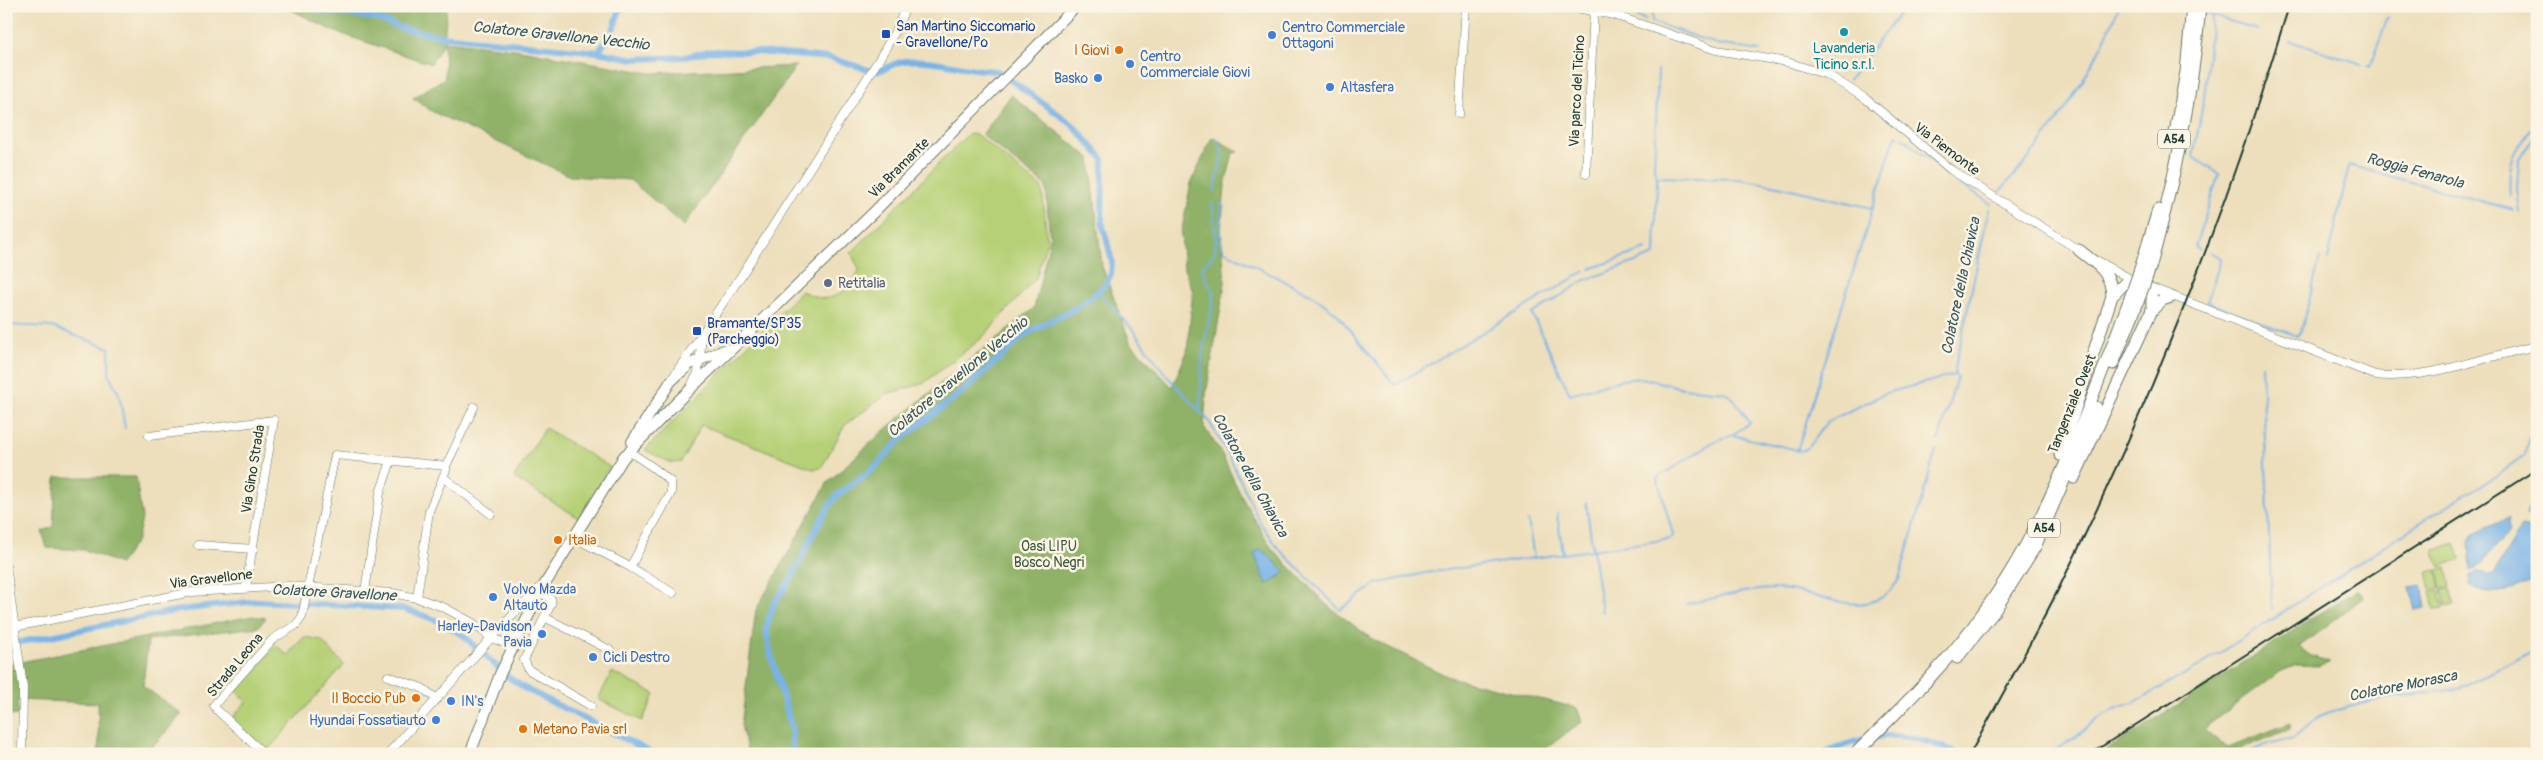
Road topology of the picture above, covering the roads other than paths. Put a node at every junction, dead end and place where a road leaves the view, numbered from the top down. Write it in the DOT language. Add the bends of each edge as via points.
graph roads {
  1 [pos="906,6"];
  2 [pos="1076,6"];
  3 [pos="1466,6"];
  4 [pos="1565,6"];
  5 [pos="1594,10"];
  6 [pos="2197,10"];
  7 [pos="1459,114"];
  8 [pos="1586,174"];
  9 [pos="2078,250"];
  10 [pos="2143,285"];
  11 [pos="2112,296"];
  12 [pos="2170,297"];
  13 [pos="2152,310"];
  14 [pos="710,322"];
  15 [pos="737,343"];
  16 [pos="2537,346"];
  17 [pos="699,360"];
  18 [pos="671,381"];
  19 [pos="680,399"];
  20 [pos="474,407"];
  21 [pos="149,436"];
  22 [pos="626,455"];
  23 [pos="391,461"];
  24 [pos="446,466"];
  25 [pos="443,477"];
  26 [pos="492,514"];
  27 [pos="572,537"];
  28 [pos="198,545"];
  29 [pos="2030,547"];
  30 [pos="253,549"];
  31 [pos="6,565"];
  32 [pos="630,567"];
  33 [pos="546,582"];
  34 [pos="246,587"];
  35 [pos="366,591"];
  36 [pos="307,592"];
  37 [pos="540,592"];
  38 [pos="673,593"];
  39 [pos="417,598"];
  40 [pos="544,616"];
  41 [pos="14,627"];
  42 [pos="498,630"];
  43 [pos="492,638"];
  44 [pos="515,642"];
  45 [pos="610,650"];
  46 [pos="388,676"];
  47 [pos="437,699"];
  48 [pos="591,706"];
  49 [pos="1893,721"];
  50 [pos="262,752"];
  51 [pos="22,754"];
  52 [pos="388,754"];
  53 [pos="470,754"];
  54 [pos="1855,754"];
  55 [pos="1866,754"];
  1 -- 14 [label="street, Via Bramante" via="878,61"];
  2 -- 15 [label="main road, Via Bramante" via="874,212"];
  3 -- 7 [label="street"];
  4 -- 5 [label="street, Via Piemonte"];
  5 -- 8 [label="street, Via parco del Ticino"];
  5 -- 9 [label="street, Via Piemonte" via="1710,49 1787,62 1828,74 1866,99 1951,170"];
  6 -- 29 [label="highway, Tangenziale Ovest / A54, bridge" via="2187,116 2167,207 2070,471"];
  9 -- 10 [label="street, Via Piemonte"];
  9 -- 11 [label="highway" via="2106,273 2111,282"];
  10 -- 11 [label="highway" via="2124,284"];
  10 -- 12 [label="street, Via Piemonte"];
  10 -- 13 [label="highway" via="2152,297"];
  11 -- 29 [label="highway"];
  12 -- 13 [label="highway"];
  12 -- 16 [label="street, Via Piemonte" via="2363,372 2391,377 2417,375"];
  13 -- 29 [label="highway" via="2084,457"];
  14 -- 17 [label="street, Via Bramante" via="700,343"];
  14 -- 18 [label="street, Via Bramante"];
  15 -- 17 [label="main road, Via Bramante"];
  15 -- 19 [label="main road, Via Bramante"];
  17 -- 18 [label="main road, Via Bramante"];
  17 -- 19 [label="street, Via Bramante" via="696,380"];
  18 -- 22 [label="main road, Via Bramante"];
  19 -- 22 [label="main road, Via Bramante"];
  20 -- 24 [label="street"];
  21 -- 30 [label="street, Via Gino Strada" via="274,420"];
  22 -- 27 [label="main road, Via Bramante"];
  22 -- 32 [label="street" via="654,468 671,482 671,493"];
  23 -- 24 [label="street"];
  23 -- 35 [label="street" via="380,493"];
  23 -- 36 [label="street, Strada Leona" via="335,456"];
  24 -- 25 [label="street"];
  25 -- 26 [label="street"];
  25 -- 39 [label="street" via="426,525"];
  27 -- 32 [label="street"];
  27 -- 33 [label="main road, Via Bramante"];
  28 -- 30 [label="street"];
  29 -- 49 [label="highway, Tangenziale Ovest / A54" via="1993,613 1967,646"];
  30 -- 34 [label="street, Via Gino Strada"];
  31 -- 41 [label="street"];
  32 -- 38 [label="street"];
  33 -- 37 [label="main road, Via Bramante"];
  33 -- 42 [label="street, Via Bramante"];
  34 -- 36 [label="street, Via Gravellone" via="288,586"];
  34 -- 41 [label="street, Via Gravellone" via="192,592"];
  35 -- 36 [label="street, Via Gravellone"];
  35 -- 39 [label="street, Via Gravellone"];
  36 -- 50 [label="street, Strada Leona" via="302,617 296,625 273,639 214,705"];
  37 -- 40 [label="street" via="551,599"];
  37 -- 44 [label="main road, Via Bramante"];
  39 -- 43 [label="street, Via Gravellone" via="448,609"];
  40 -- 45 [label="street"];
  40 -- 48 [label="street" via="524,660 529,670"];
  41 -- 51 [label="street" via="23,687"];
  42 -- 43 [label="street, Via Bramante"];
  42 -- 44 [label="street" via="510,633"];
  43 -- 44 [label="street, Via Gravellone"];
  43 -- 47 [label="street, Via Bramante"];
  44 -- 53 [label="main road, Via Bramante"];
  46 -- 47 [label="street" via="422,688"];
  47 -- 52 [label="street, Via Bramante"];
  49 -- 54 [label="highway, Tangenziale Ovest / A54"];
  49 -- 55 [label="highway, Tangenziale Ovest / A54"];
}
